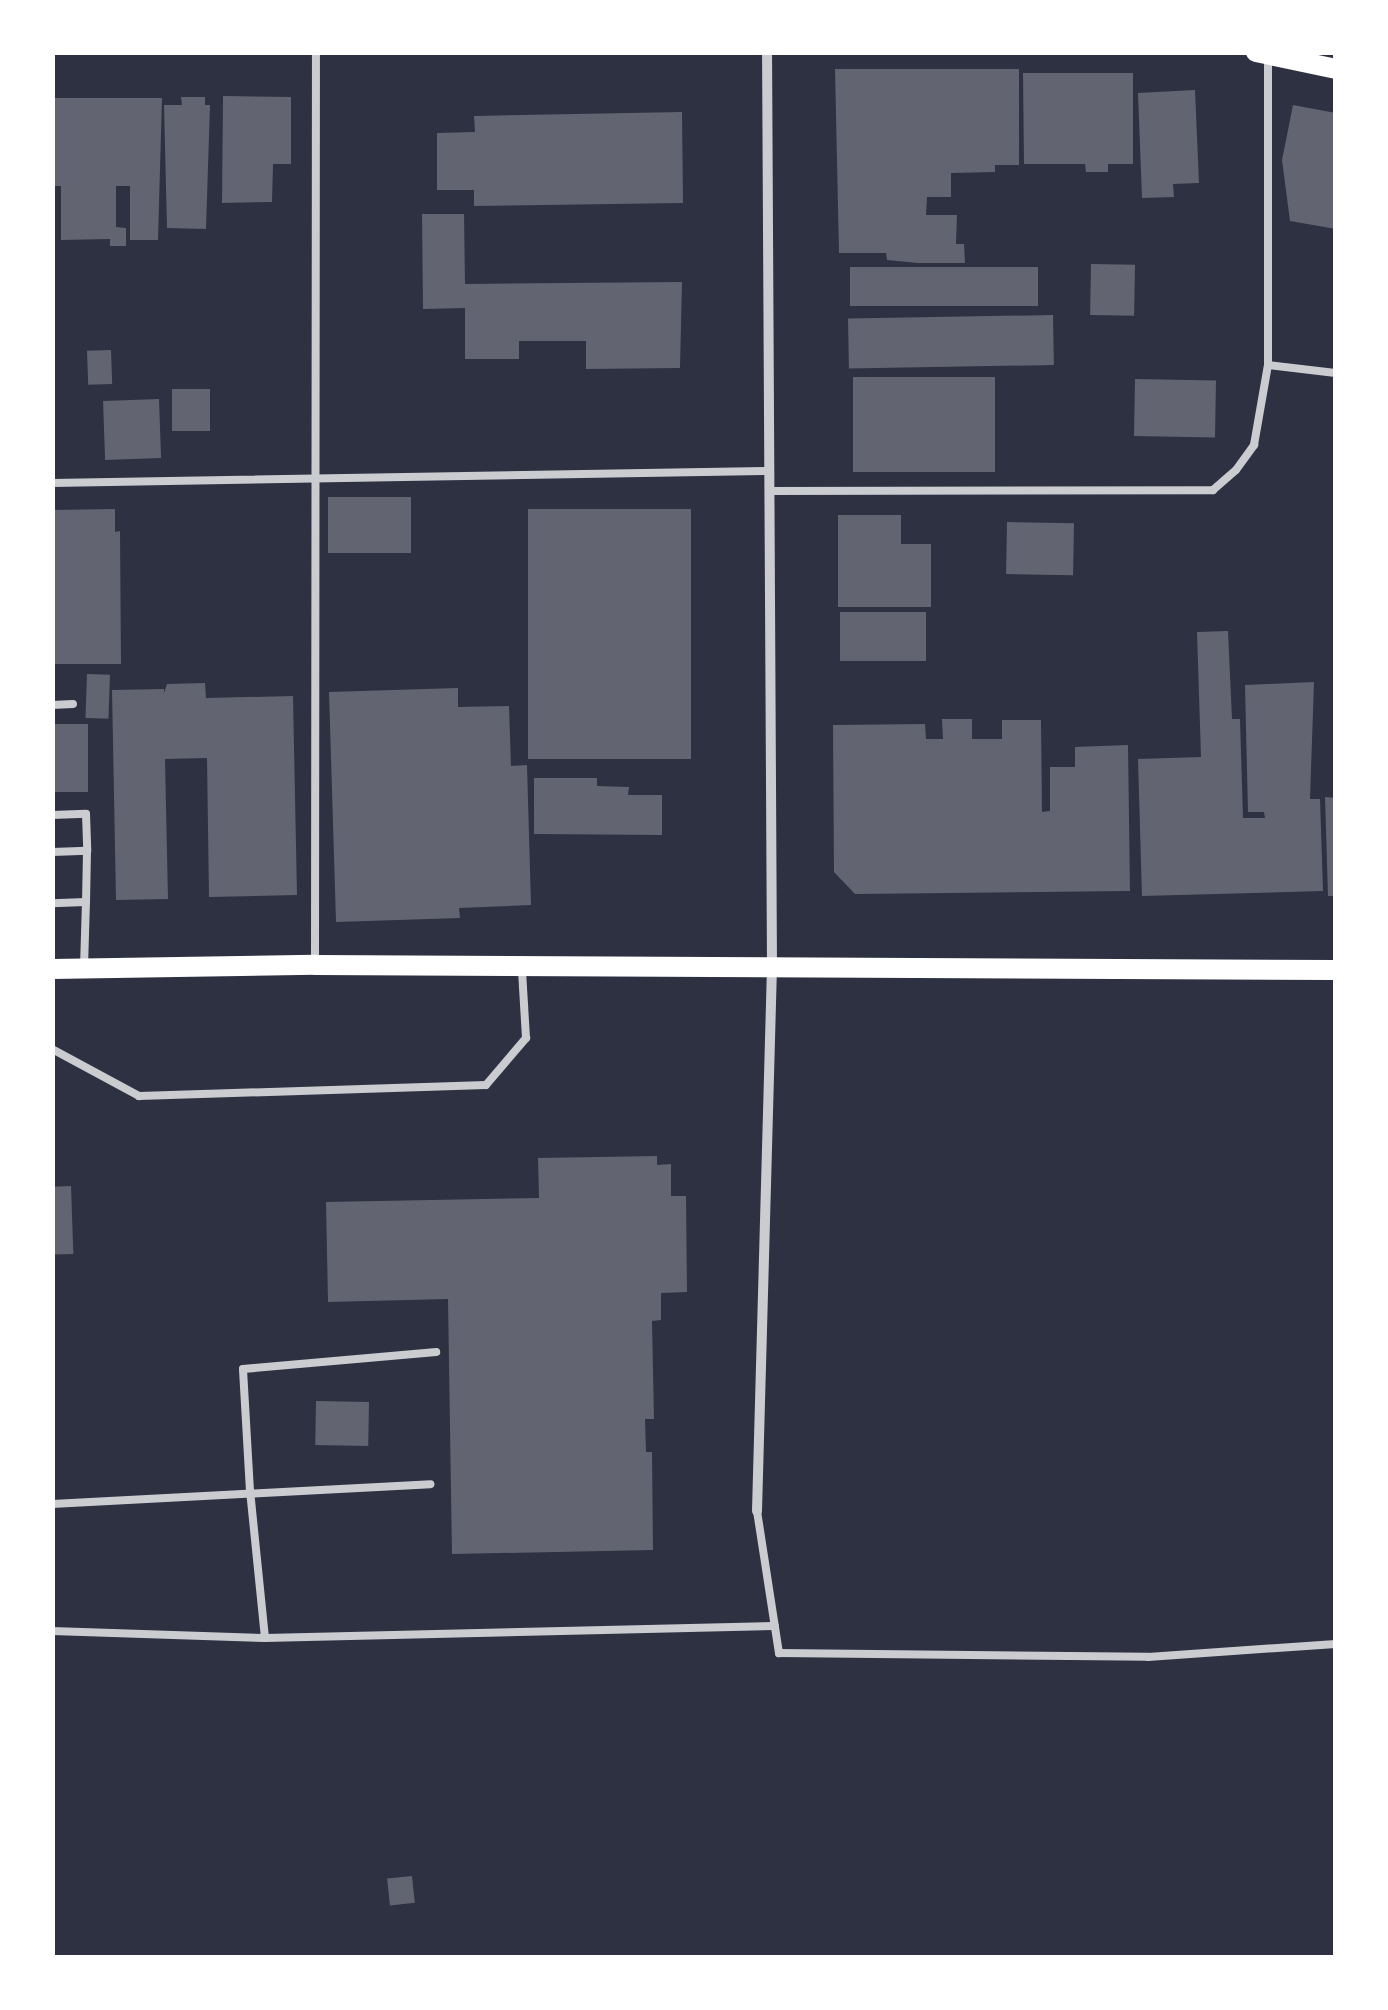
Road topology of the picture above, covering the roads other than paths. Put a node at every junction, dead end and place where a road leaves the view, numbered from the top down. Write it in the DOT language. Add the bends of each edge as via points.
graph roads {
  1 [pos="316,52"];
  2 [pos="768,52"];
  3 [pos="1262,54"];
  4 [pos="1336,69"];
  5 [pos="1268,366"];
  6 [pos="1336,373"];
  7 [pos="769,472"];
  8 [pos="316,478"];
  9 [pos="52,482"];
  10 [pos="770,491"];
  11 [pos="73,704"];
  12 [pos="52,705"];
  13 [pos="52,814"];
  14 [pos="87,851"];
  15 [pos="52,852"];
  16 [pos="52,902"];
  17 [pos="86,902"];
  18 [pos="315,966"];
  19 [pos="522,968"];
  20 [pos="772,968"];
  21 [pos="84,969"];
  22 [pos="52,970"];
  23 [pos="1336,970"];
  24 [pos="52,1049"];
  25 [pos="436,1352"];
  26 [pos="430,1484"];
  27 [pos="250,1491"];
  28 [pos="52,1504"];
  29 [pos="757,1511"];
  30 [pos="775,1626"];
  31 [pos="52,1631"];
  32 [pos="265,1638"];
  33 [pos="1336,1644"];
  1 -- 8 [label="lane"];
  2 -- 7 [label="street"];
  3 -- 4 [label="main road"];
  3 -- 5 [label="lane"];
  5 -- 6 [label="lane"];
  5 -- 10 [label="lane" via="1254,445 1212,490"];
  7 -- 8 [label="lane"];
  7 -- 10 [label="street"];
  8 -- 9 [label="lane"];
  8 -- 18 [label="lane"];
  10 -- 20 [label="street"];
  11 -- 12 [label="lane"];
  13 -- 14 [label="lane" via="86,814"];
  14 -- 15 [label="lane"];
  14 -- 17 [label="lane"];
  16 -- 17 [label="lane"];
  17 -- 21 [label="lane"];
  18 -- 19 [label="main road"];
  18 -- 21 [label="main road"];
  19 -- 20 [label="main road"];
  19 -- 24 [label="lane" via="526,1038 486,1086 138,1096"];
  20 -- 23 [label="main road"];
  20 -- 29 [label="street"];
  21 -- 22 [label="main road"];
  25 -- 27 [label="lane" via="244,1368"];
  26 -- 27 [label="lane"];
  27 -- 28 [label="lane"];
  27 -- 32 [label="lane"];
  29 -- 30 [label="lane"];
  30 -- 32 [label="lane"];
  30 -- 33 [label="lane" via="779,1653 1148,1657"];
  31 -- 32 [label="lane"];
}
